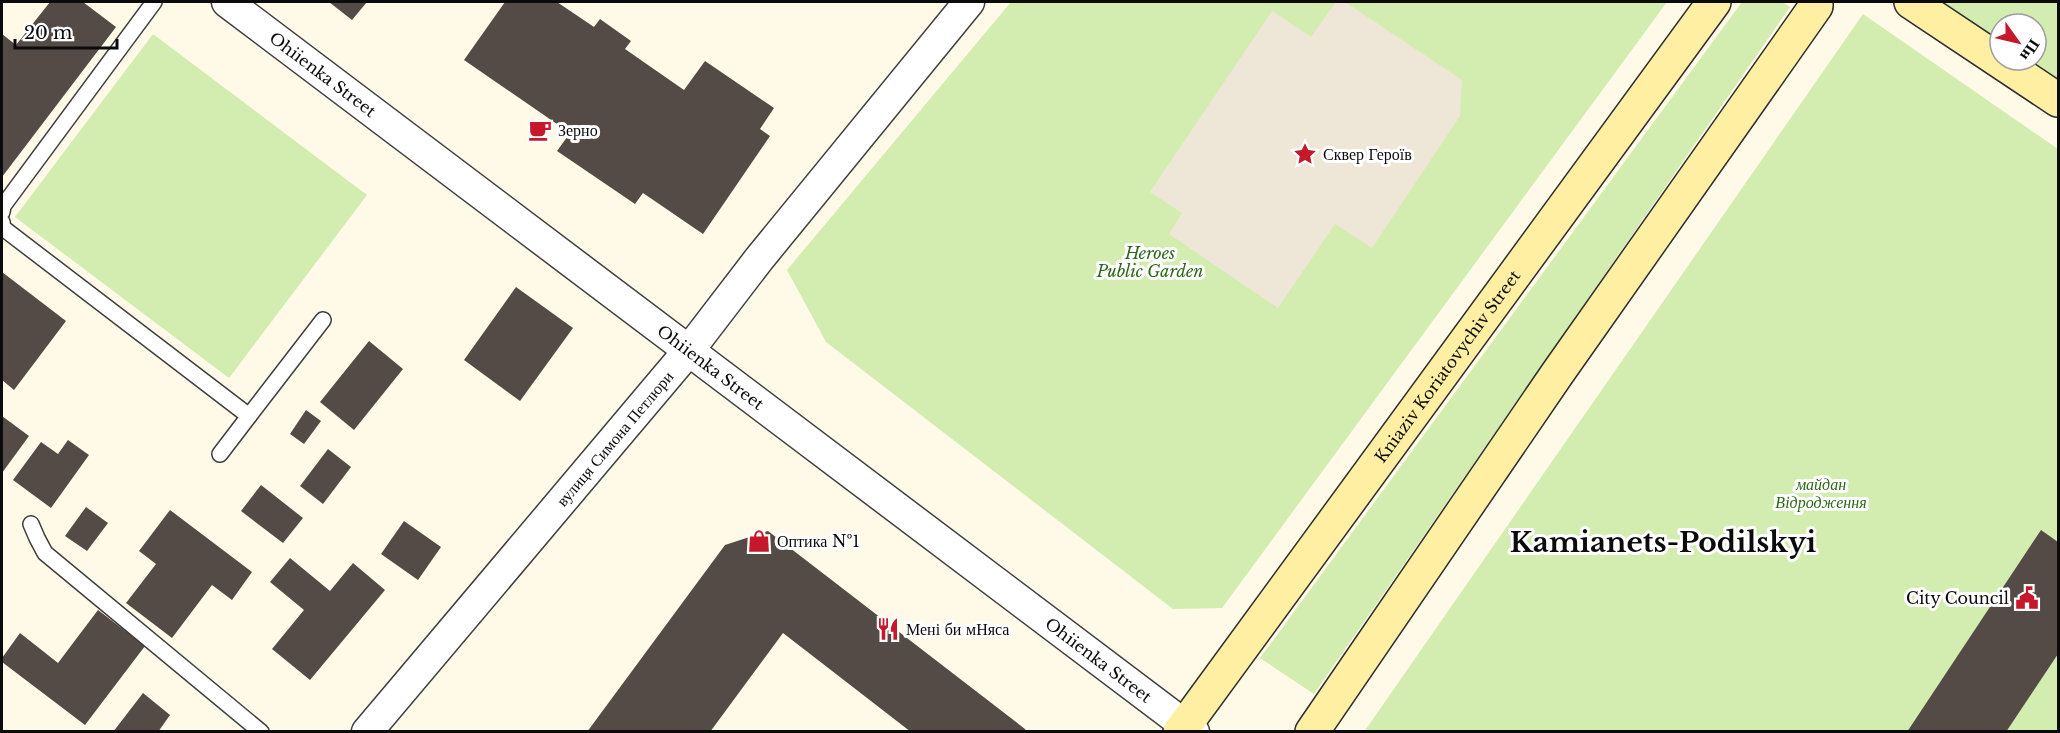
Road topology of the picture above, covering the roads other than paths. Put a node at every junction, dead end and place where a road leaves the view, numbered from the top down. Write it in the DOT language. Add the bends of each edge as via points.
graph roads {
  1 [pos="154,2"];
  2 [pos="227,2"];
  3 [pos="969,2"];
  4 [pos="1714,2"];
  5 [pos="1816,2"];
  6 [pos="1911,2"];
  7 [pos="2058,100"];
  8 [pos="2,212"];
  9 [pos="2,222"];
  10 [pos="323,320"];
  11 [pos="690,349"];
  12 [pos="249,416"];
  13 [pos="220,454"];
  14 [pos="31,524"];
  15 [pos="1186,729"];
  16 [pos="261,732"];
  17 [pos="367,732"];
  18 [pos="1312,732"];
  1 -- 8 [label="lane"];
  2 -- 11 [label="street, Ohiienka Street"];
  3 -- 11 [label="street, вулиця Симона Петлюри"];
  4 -- 15 [label="main road, Kniaziv Koriatovychiv Street"];
  5 -- 18 [label="main road"];
  6 -- 7 [label="main road"];
  9 -- 12 [label="lane" via="3,228"];
  10 -- 12 [label="lane"];
  11 -- 15 [label="street, Ohiienka Street"];
  11 -- 17 [label="street, вулиця Симона Петлюри"];
  12 -- 13 [label="lane"];
  14 -- 16 [label="lane" via="45,553"];
}
